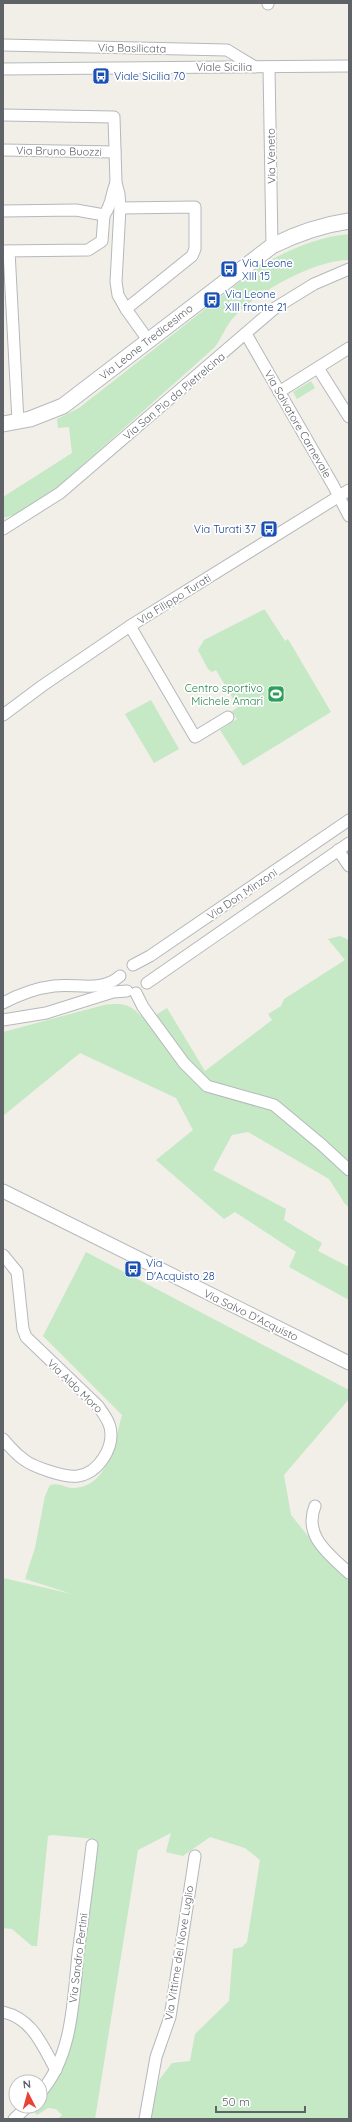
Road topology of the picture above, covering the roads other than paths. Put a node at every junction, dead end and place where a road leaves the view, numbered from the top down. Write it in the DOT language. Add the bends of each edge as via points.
graph roads {
  1 [pos="3,46"];
  2 [pos="349,66"];
  3 [pos="255,67"];
  4 [pos="269,67"];
  5 [pos="3,69"];
  6 [pos="3,115"];
  7 [pos="3,150"];
  8 [pos="115,152"];
  9 [pos="116,182"];
  10 [pos="120,208"];
  11 [pos="3,210"];
  12 [pos="104,215"];
  13 [pos="349,221"];
  14 [pos="272,246"];
  15 [pos="6,251"];
  16 [pos="349,269"];
  17 [pos="126,309"];
  18 [pos="246,334"];
  19 [pos="148,340"];
  20 [pos="349,348"];
  21 [pos="318,368"];
  22 [pos="280,392"];
  23 [pos="349,417"];
  24 [pos="10,423"];
  25 [pos="344,493"];
  26 [pos="349,516"];
  27 [pos="3,529"];
  28 [pos="130,626"];
  29 [pos="3,715"];
  30 [pos="228,717"];
  31 [pos="349,820"];
  32 [pos="349,843"];
  33 [pos="338,850"];
  34 [pos="349,866"];
  35 [pos="133,965"];
  36 [pos="120,976"];
  37 [pos="147,983"];
  38 [pos="132,992"];
  39 [pos="3,1003"];
  40 [pos="3,1020"];
  41 [pos="349,1170"];
  42 [pos="3,1191"];
  43 [pos="3,1255"];
  44 [pos="349,1363"];
  45 [pos="3,1440"];
  46 [pos="315,1506"];
  47 [pos="349,1573"];
  48 [pos="92,1844"];
  49 [pos="195,1856"];
  50 [pos="3,2012"];
  51 [pos="56,2070"];
  52 [pos="48,2084"];
  53 [pos="146,2119"];
  1 -- 3 [label="street, Via Basilicata" via="227,50"];
  2 -- 4 [label="street, Viale Sicilia"];
  3 -- 4 [label="street, Viale Sicilia"];
  3 -- 5 [label="street, Viale Sicilia"];
  4 -- 14 [label="street, Via Veneto"];
  6 -- 8 [label="street" via="114,117"];
  7 -- 8 [label="street, Via Bruno Buozzi"];
  8 -- 9 [label="street"];
  9 -- 10 [label="street" via="120,194"];
  9 -- 12 [label="street" via="110,207"];
  10 -- 17 [label="street" via="116,282 118,295"];
  10 -- 17 [label="street" via="195,207 195,249 192,256"];
  11 -- 12 [label="street" via="76,210"];
  12 -- 15 [label="street" via="102,241 88,250"];
  13 -- 14 [label="main road, Via Leone Tredicesimo" via="323,225"];
  14 -- 19 [label="main road, Via Leone Tredicesimo"];
  15 -- 24 [label="street"];
  16 -- 18 [label="street, Via San Pio da Pietrelcina" via="314,284 275,308"];
  17 -- 19 [label="street"];
  18 -- 22 [label="street, Via Salvatore Carnevale"];
  18 -- 27 [label="street, Via San Pio da Pietrelcina" via="60,493"];
  19 -- 24 [label="main road, Via Leone Tredicesimo" via="63,406 47,414"];
  20 -- 21 [label="street"];
  21 -- 22 [label="street"];
  21 -- 23 [label="street"];
  22 -- 25 [label="street, Via Salvatore Carnevale"];
  25 -- 26 [label="street, Via Salvatore Carnevale"];
  25 -- 28 [label="street, Via Filippo Turati"];
  28 -- 29 [label="street, Via Filippo Turati"];
  28 -- 30 [label="street" via="196,737"];
  31 -- 35 [label="street, Via Don Minzoni" via="150,956"];
  32 -- 33 [label="street, Via Don Minzoni"];
  33 -- 34 [label="street"];
  33 -- 37 [label="street, Via Don Minzoni"];
  35 -- 36 [label="street, Via Don Minzoni" via="124,969"];
  35 -- 37 [label="street" via="146,972"];
  36 -- 38 [label="street" via="121,984"];
  36 -- 39 [label="street, Via Don Minzoni" via="103,985 54,986 14,997"];
  37 -- 38 [label="street, Via Don Minzoni" via="141,991"];
  38 -- 40 [label="street" via="113,992 46,1013"];
  38 -- 41 [label="street" via="184,1063 207,1086 274,1105"];
  42 -- 44 [label="street, Via Salvo D'Acquisto"];
  43 -- 45 [label="street, Via Aldo Moro" via="17,1272 26,1337 98,1406 106,1416 111,1439 102,1461 96,1468 87,1474 77,1476 66,1476 23,1460"];
  46 -- 47 [label="street" via="311,1515 314,1535"];
  48 -- 51 [label="street, Via Sandro Pertini" via="69,2031"];
  49 -- 53 [label="street, Via Vittime del Nove Luglio" via="170,2017 156,2057"];
  50 -- 51 [label="street" via="24,2020"];
  51 -- 52 [label="street, Via Sandro Pertini"];
}
